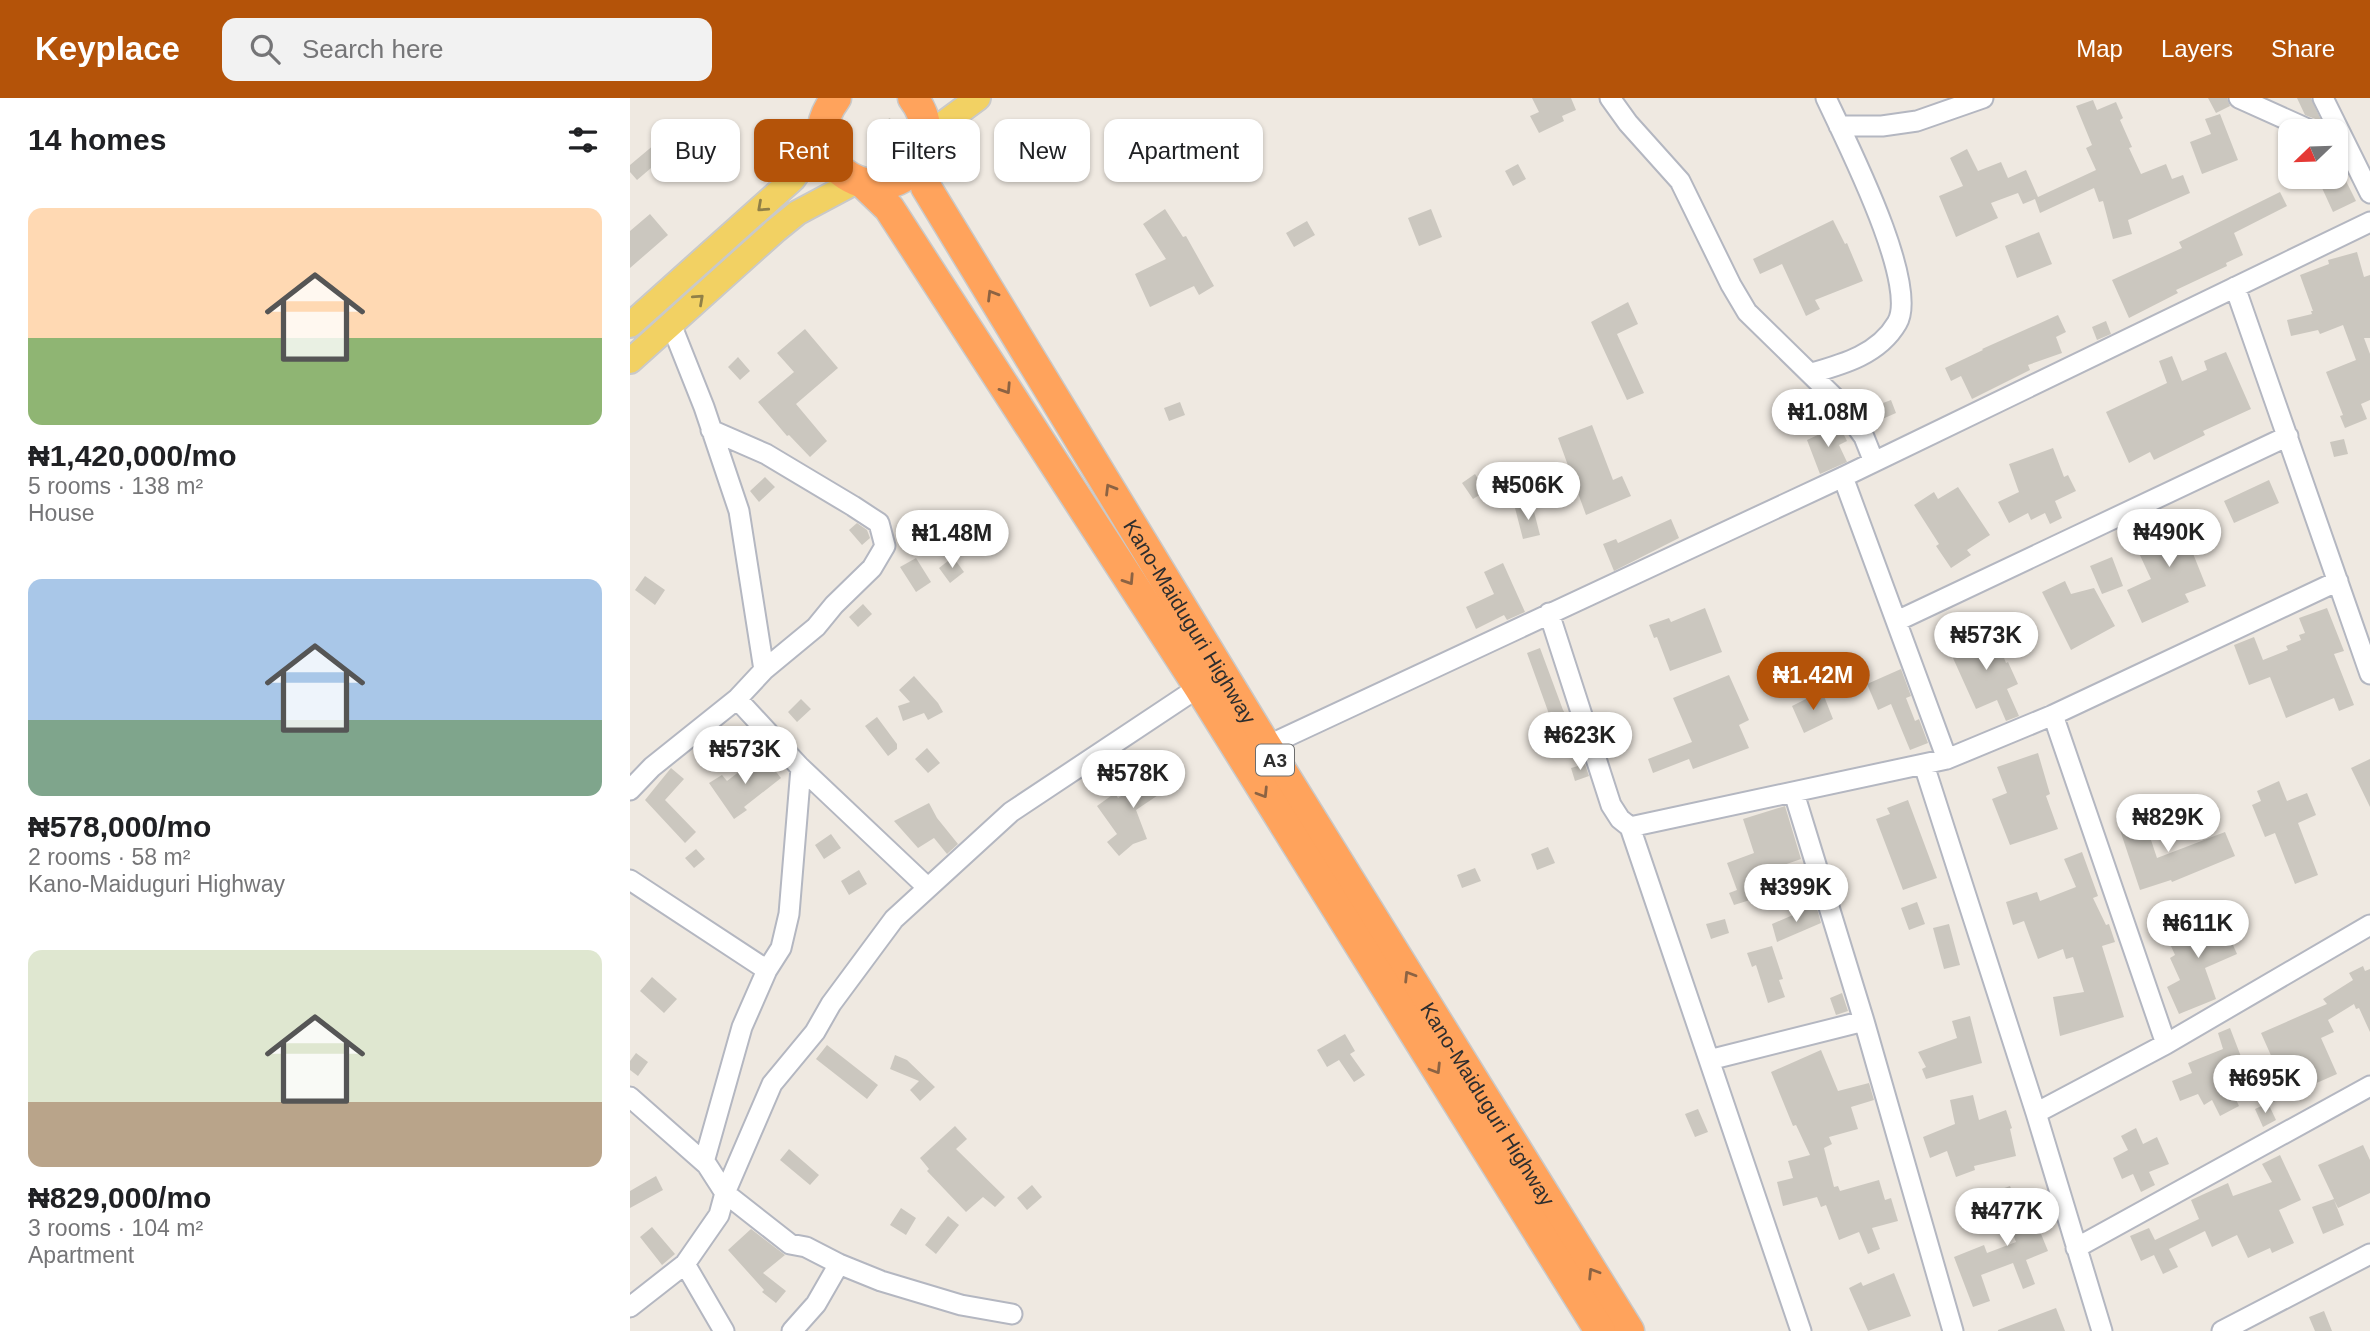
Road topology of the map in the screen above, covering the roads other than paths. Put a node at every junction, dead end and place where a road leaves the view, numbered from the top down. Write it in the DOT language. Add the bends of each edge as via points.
graph roads {
  1 [pos="836,98"];
  2 [pos="913,98"];
  3 [pos="978,98"];
  4 [pos="1610,98"];
  5 [pos="1826,98"];
  6 [pos="1983,98"];
  7 [pos="2239,98"];
  8 [pos="2322,98"];
  9 [pos="822,119"];
  10 [pos="924,119"];
  11 [pos="950,119"];
  12 [pos="2285,119"];
  13 [pos="2331,119"];
  14 [pos="1839,126"];
  15 [pos="2348,154"];
  16 [pos="853,179"];
  17 [pos="790,182"];
  18 [pos="860,182"];
  19 [pos="867,182"];
  20 [pos="925,182"];
  21 [pos="2370,193"];
  22 [pos="2369,224"];
  23 [pos="2235,287"];
  24 [pos="671,324"];
  25 [pos="630,325"];
  26 [pos="630,361"];
  27 [pos="1812,373"];
  28 [pos="711,430"];
  29 [pos="2288,436"];
  30 [pos="1874,462"];
  31 [pos="1843,477"];
  32 [pos="2338,581"];
  33 [pos="1549,613"];
  34 [pos="1896,621"];
  35 [pos="764,670"];
  36 [pos="2370,674"];
  37 [pos="1199,687"];
  38 [pos="737,699"];
  39 [pos="2053,715"];
  40 [pos="1254,752"];
  41 [pos="1947,759"];
  42 [pos="1924,765"];
  43 [pos="801,768"];
  44 [pos="630,790"];
  45 [pos="1794,793"];
  46 [pos="1630,827"];
  47 [pos="630,880"];
  48 [pos="927,887"];
  49 [pos="2370,925"];
  50 [pos="767,970"];
  51 [pos="1864,1021"];
  52 [pos="2166,1044"];
  53 [pos="1709,1060"];
  54 [pos="2370,1086"];
  55 [pos="630,1097"];
  56 [pos="2036,1114"];
  57 [pos="704,1162"];
  58 [pos="725,1193"];
  59 [pos="2076,1248"];
  60 [pos="2370,1254"];
  61 [pos="685,1264"];
  62 [pos="839,1264"];
  63 [pos="630,1307"];
  64 [pos="1012,1314"];
  65 [pos="796,1328"];
  66 [pos="724,1331"];
  67 [pos="1600,1331"];
  68 [pos="1629,1331"];
  69 [pos="1801,1331"];
  70 [pos="1953,1331"];
  71 [pos="2102,1331"];
  72 [pos="2222,1331"];
  1 -- 9 [label="highway"];
  2 -- 10 [label="highway, A3"];
  3 -- 11 [label="main road"];
  4 -- 27 [label="street" via="1680,181 1748,312"];
  5 -- 14 [label="street"];
  6 -- 14 [label="street" via="1917,121"];
  7 -- 12 [label="street"];
  8 -- 13 [label="street"];
  14 -- 27 [label="street" via="1886,235 1903,307 1887,337 1868,352 1846,364"];
  15 -- 21 [label="street"];
  16 -- 18 [label="highway, A3"];
  17 -- 25 [label="main road, one-way"];
  18 -- 19 [label="highway"];
  24 -- 18 [label="main road, one-way" via="797,213"];
  18 -- 37 [label="highway, Kano-Maiduguri Highway / A3, one-way" via="889,208"];
  40 -- 20 [label="highway, Kano-Maiduguri Highway / A3, one-way"];
  22 -- 23 [label="street"];
  23 -- 29 [label="street"];
  23 -- 30 [label="street"];
  24 -- 26 [label="main road"];
  24 -- 28 [label="street"];
  27 -- 30 [label="street" via="1854,419"];
  28 -- 35 [label="street" via="739,511"];
  28 -- 35 [label="street" via="766,454 879,523 885,545 872,568 816,627"];
  29 -- 32 [label="street"];
  29 -- 34 [label="street"];
  30 -- 31 [label="street"];
  31 -- 33 [label="street"];
  31 -- 34 [label="street"];
  32 -- 36 [label="street"];
  32 -- 39 [label="street"];
  33 -- 40 [label="street"];
  33 -- 46 [label="street" via="1611,805"];
  34 -- 41 [label="street"];
  35 -- 38 [label="street"];
  37 -- 40 [label="highway, Kano-Maiduguri Highway / A3"];
  37 -- 48 [label="street" via="1011,812"];
  38 -- 43 [label="street"];
  38 -- 44 [label="street"];
  39 -- 41 [label="street"];
  39 -- 52 [label="street"];
  40 -- 67 [label="highway, Kano-Maiduguri Highway / A3, one-way"];
  68 -- 40 [label="highway, Kano-Maiduguri Highway / A3, one-way"];
  41 -- 42 [label="street"];
  42 -- 45 [label="street"];
  42 -- 56 [label="street"];
  43 -- 48 [label="street"];
  43 -- 50 [label="street" via="789,914 781,948"];
  45 -- 46 [label="street"];
  45 -- 51 [label="street"];
  46 -- 53 [label="street"];
  47 -- 50 [label="street"];
  48 -- 58 [label="street" via="894,919 831,1004 816,1032 772,1084"];
  49 -- 52 [label="street"];
  50 -- 57 [label="street" via="742,1027"];
  51 -- 53 [label="street"];
  51 -- 70 [label="street"];
  52 -- 56 [label="street"];
  53 -- 69 [label="street"];
  54 -- 59 [label="street"];
  55 -- 57 [label="street"];
  56 -- 59 [label="street"];
  57 -- 58 [label="street"];
  58 -- 61 [label="street" via="719,1214"];
  58 -- 62 [label="street" via="790,1244"];
  59 -- 71 [label="street"];
  60 -- 72 [label="street"];
  61 -- 63 [label="street"];
  61 -- 66 [label="street"];
  62 -- 64 [label="street" via="961,1305"];
  62 -- 65 [label="street"];
}
